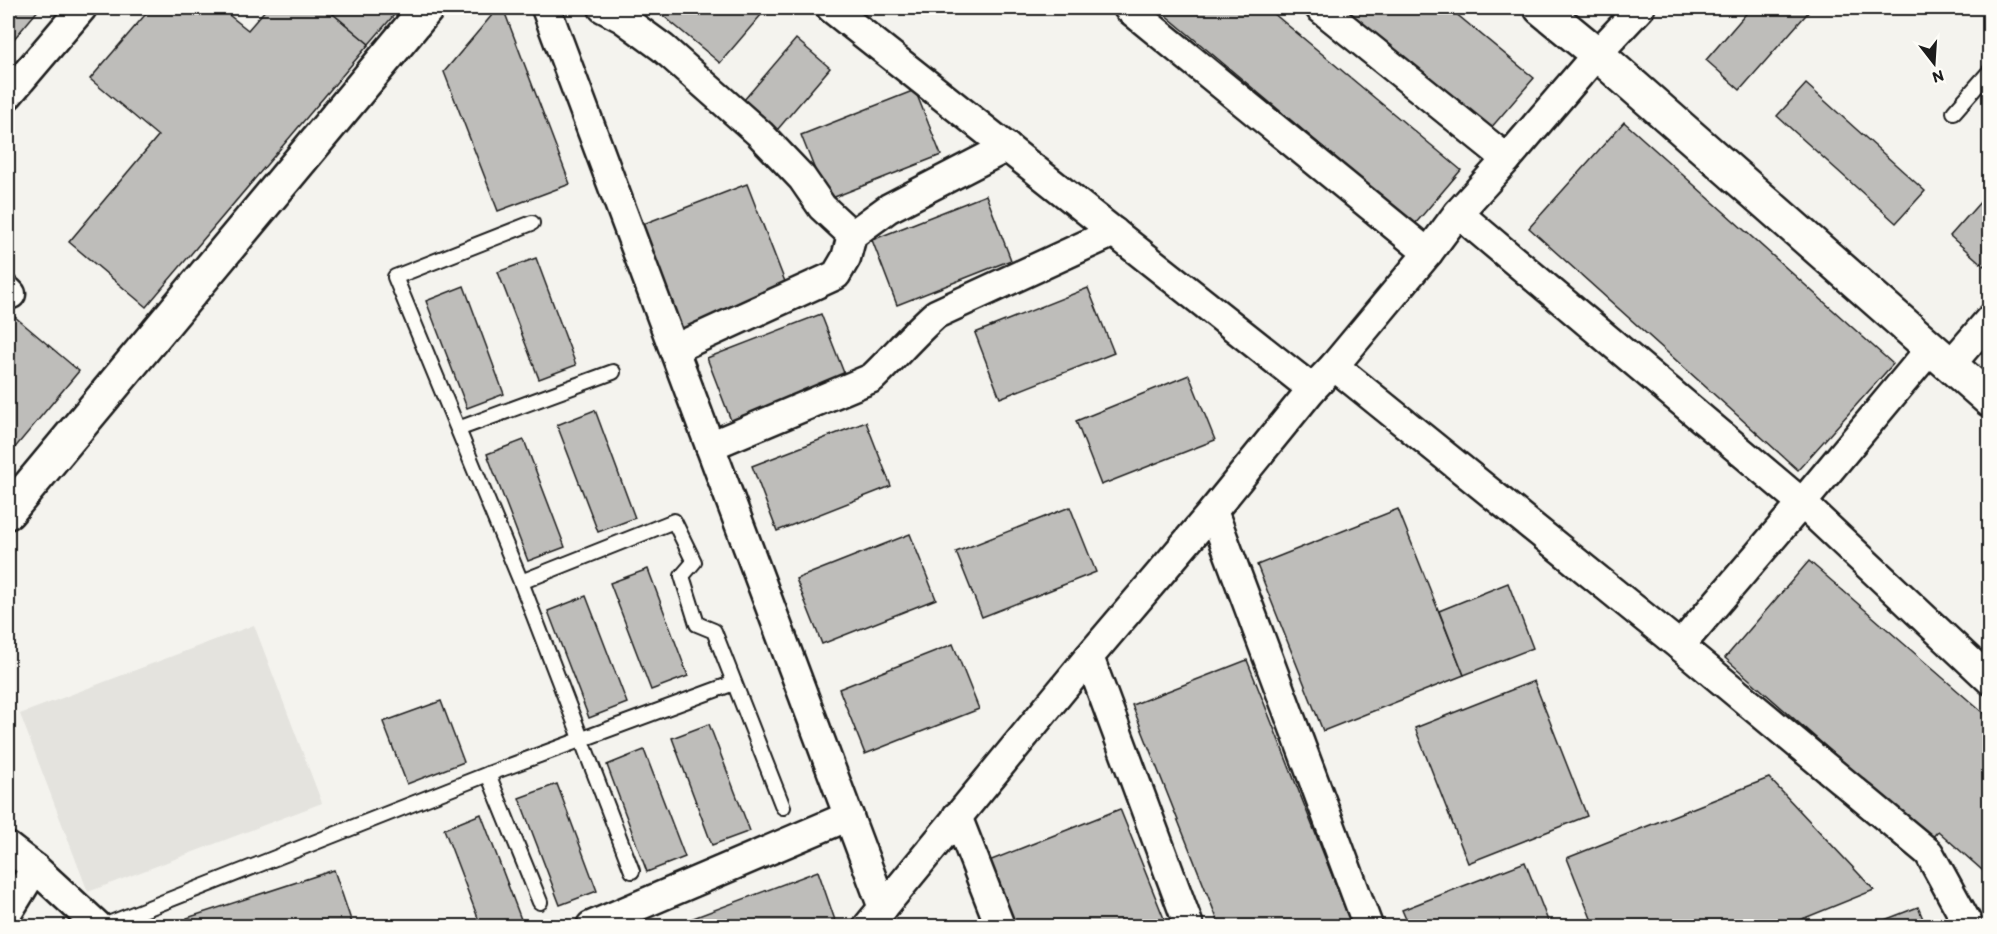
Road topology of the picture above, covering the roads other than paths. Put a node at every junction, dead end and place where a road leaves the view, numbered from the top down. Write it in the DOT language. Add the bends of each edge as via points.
graph roads {
  1 [pos="82,8"];
  2 [pos="427,8"];
  3 [pos="546,8"];
  4 [pos="603,8"];
  5 [pos="831,8"];
  6 [pos="1128,8"];
  7 [pos="1320,8"];
  8 [pos="1541,8"];
  9 [pos="1640,8"];
  10 [pos="1597,54"];
  11 [pos="1989,71"];
  12 [pos="8,95"];
  13 [pos="1954,112"];
  14 [pos="1007,147"];
  15 [pos="1507,159"];
  16 [pos="1458,213"];
  17 [pos="532,223"];
  18 [pos="1114,232"];
  19 [pos="852,236"];
  20 [pos="1428,253"];
  21 [pos="1989,319"];
  22 [pos="674,349"];
  23 [pos="1941,356"];
  24 [pos="1334,366"];
  25 [pos="613,372"];
  26 [pos="1312,389"];
  27 [pos="1989,400"];
  28 [pos="458,429"];
  29 [pos="710,446"];
  30 [pos="1802,503"];
  31 [pos="1213,511"];
  32 [pos="8,512"];
  33 [pos="521,582"];
  34 [pos="1680,646"];
  35 [pos="1089,657"];
  36 [pos="1989,680"];
  37 [pos="734,683"];
  38 [pos="582,739"];
  39 [pos="488,774"];
  40 [pos="783,807"];
  41 [pos="849,816"];
  42 [pos="957,816"];
  43 [pos="8,847"];
  44 [pos="35,868"];
  45 [pos="632,872"];
  46 [pos="540,902"];
  47 [pos="8,912"];
  48 [pos="876,917"];
  49 [pos="98,927"];
  50 [pos="103,927"];
  51 [pos="591,927"];
  52 [pos="1000,927"];
  53 [pos="1189,927"];
  54 [pos="1368,927"];
  55 [pos="1969,927"];
  1 -- 12 [label="street"];
  2 -- 32 [label="street"];
  3 -- 22 [label="street"];
  4 -- 19 [label="street" via="663,48 760,134"];
  5 -- 14 [label="street"];
  6 -- 20 [label="street"];
  7 -- 15 [label="street"];
  8 -- 10 [label="street"];
  9 -- 10 [label="street"];
  10 -- 15 [label="street"];
  10 -- 23 [label="street"];
  11 -- 13 [label="lane"];
  14 -- 18 [label="street"];
  14 -- 19 [label="street" via="889,208"];
  15 -- 16 [label="street"];
  16 -- 20 [label="street"];
  16 -- 30 [label="street"];
  17 -- 28 [label="lane" via="395,277"];
  18 -- 26 [label="street"];
  18 -- 29 [label="street" via="936,315 872,378"];
  19 -- 22 [label="street" via="836,275"];
  20 -- 24 [label="street"];
  21 -- 23 [label="street"];
  22 -- 29 [label="street"];
  23 -- 27 [label="street"];
  23 -- 30 [label="street"];
  24 -- 26 [label="street"];
  24 -- 34 [label="street"];
  25 -- 28 [label="lane"];
  26 -- 31 [label="street"];
  28 -- 33 [label="lane"];
  29 -- 41 [label="street"];
  30 -- 34 [label="street"];
  30 -- 36 [label="street"];
  31 -- 35 [label="street"];
  31 -- 54 [label="street"];
  33 -- 37 [label="lane" via="674,521 694,562 682,576 697,624 714,631"];
  33 -- 38 [label="lane"];
  34 -- 55 [label="street" via="1929,853"];
  35 -- 42 [label="street"];
  35 -- 53 [label="street"];
  37 -- 38 [label="lane"];
  37 -- 40 [label="lane"];
  38 -- 39 [label="lane"];
  38 -- 45 [label="lane"];
  39 -- 46 [label="lane"];
  39 -- 50 [label="lane"];
  41 -- 48 [label="street"];
  41 -- 51 [label="street"];
  42 -- 48 [label="street"];
  42 -- 52 [label="street"];
  43 -- 44 [label="street"];
  44 -- 47 [label="street"];
  44 -- 49 [label="street"];
}
